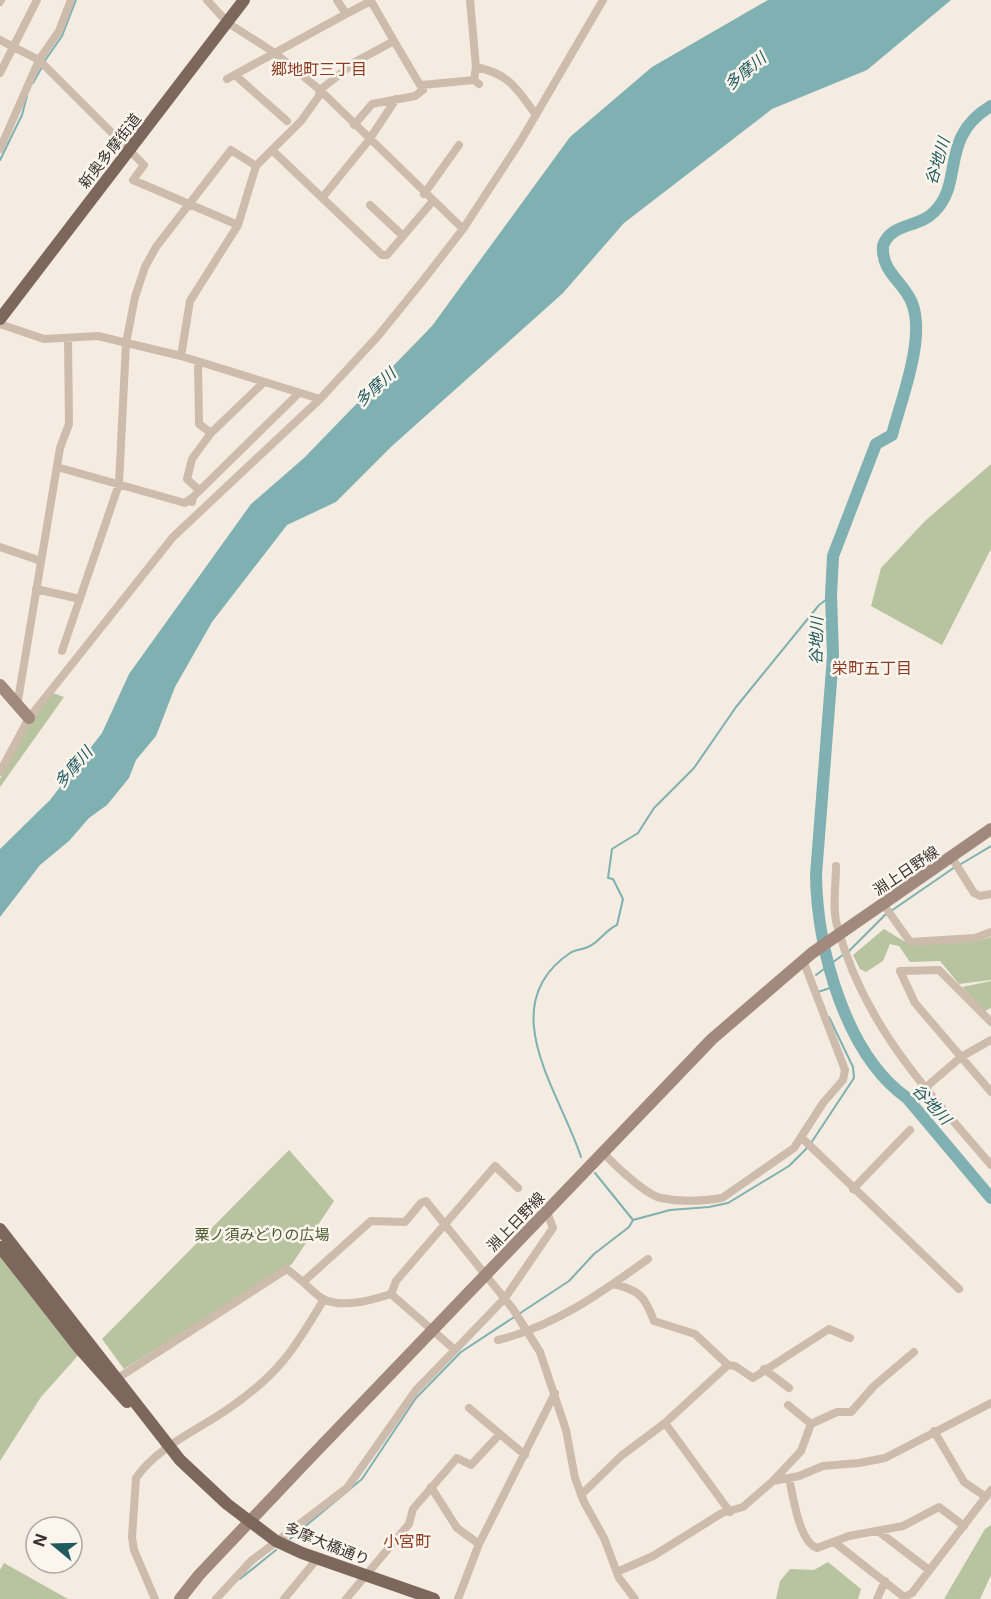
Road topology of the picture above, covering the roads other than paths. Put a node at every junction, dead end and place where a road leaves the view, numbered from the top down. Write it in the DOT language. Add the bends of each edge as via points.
graph roads {
  1 [pos="37,0"];
  2 [pos="207,0"];
  3 [pos="244,0"];
  4 [pos="338,0"];
  5 [pos="470,0"];
  6 [pos="603,0"];
  7 [pos="67,1"];
  8 [pos="346,14"];
  9 [pos="228,23"];
  10 [pos="0,40"];
  11 [pos="394,41"];
  12 [pos="12,45"];
  13 [pos="275,52"];
  14 [pos="42,63"];
  15 [pos="476,67"];
  16 [pos="0,73"];
  17 [pos="235,75"];
  18 [pos="227,80"];
  19 [pos="422,85"];
  20 [pos="320,90"];
  21 [pos="396,99"];
  22 [pos="536,116"];
  23 [pos="287,121"];
  24 [pos="354,125"];
  25 [pos="369,140"];
  26 [pos="459,145"];
  27 [pos="0,149"];
  28 [pos="272,150"];
  29 [pos="129,151"];
  30 [pos="256,166"];
  31 [pos="424,194"];
  32 [pos="322,198"];
  33 [pos="432,202"];
  34 [pos="190,203"];
  35 [pos="370,205"];
  36 [pos="238,225"];
  37 [pos="461,227"];
  38 [pos="403,236"];
  39 [pos="0,319"];
  40 [pos="0,324"];
  41 [pos="69,338"];
  42 [pos="126,343"];
  43 [pos="181,356"];
  44 [pos="198,362"];
  45 [pos="262,383"];
  46 [pos="299,393"];
  47 [pos="320,399"];
  48 [pos="211,433"];
  49 [pos="57,467"];
  50 [pos="119,484"];
  51 [pos="195,496"];
  52 [pos="0,547"];
  53 [pos="41,561"];
  54 [pos="36,589"];
  55 [pos="80,599"];
  56 [pos="62,651"];
  57 [pos="0,685"];
  58 [pos="4,698"];
  59 [pos="17,706"];
  60 [pos="29,718"];
  61 [pos="0,772"];
  62 [pos="991,829"];
  63 [pos="952,858"];
  64 [pos="836,866"];
  65 [pos="991,894"];
  66 [pos="884,905"];
  67 [pos="991,932"];
  68 [pos="838,935"];
  69 [pos="803,960"];
  70 [pos="991,1022"];
  71 [pos="991,1040"];
  72 [pos="961,1057"];
  73 [pos="925,1088"];
  74 [pos="991,1092"];
  75 [pos="910,1130"];
  76 [pos="807,1143"];
  77 [pos="603,1152"];
  78 [pos="991,1165"];
  79 [pos="518,1188"];
  80 [pos="853,1189"];
  81 [pos="547,1212"];
  82 [pos="445,1224"];
  83 [pos="0,1229"];
  84 [pos="0,1247"];
  85 [pos="648,1258"];
  86 [pos="486,1275"];
  87 [pos="303,1282"];
  88 [pos="613,1284"];
  89 [pos="959,1289"];
  90 [pos="391,1294"];
  91 [pos="505,1298"];
  92 [pos="324,1299"];
  93 [pos="433,1330"];
  94 [pos="528,1333"];
  95 [pos="850,1338"];
  96 [pos="498,1340"];
  97 [pos="455,1350"];
  98 [pos="914,1352"];
  99 [pos="728,1365"];
  100 [pos="764,1369"];
  101 [pos="118,1378"];
  102 [pos="789,1388"];
  103 [pos="555,1393"];
  104 [pos="991,1403"];
  105 [pos="788,1405"];
  106 [pos="469,1408"];
  107 [pos="665,1423"];
  108 [pos="811,1424"];
  109 [pos="934,1431"];
  110 [pos="499,1435"];
  111 [pos="169,1447"];
  112 [pos="525,1455"];
  113 [pos="789,1478"];
  114 [pos="773,1481"];
  115 [pos="431,1487"];
  116 [pos="989,1494"];
  117 [pos="582,1495"];
  118 [pos="730,1512"];
  119 [pos="249,1523"];
  120 [pos="964,1526"];
  121 [pos="878,1531"];
  122 [pos="276,1540"];
  123 [pos="834,1542"];
  124 [pos="479,1544"];
  125 [pos="317,1560"];
  126 [pos="929,1570"];
  127 [pos="617,1572"];
  128 [pos="366,1576"];
  129 [pos="885,1581"];
  130 [pos="155,1599"];
  131 [pos="180,1599"];
  132 [pos="216,1599"];
  133 [pos="284,1599"];
  134 [pos="346,1599"];
  135 [pos="434,1599"];
  136 [pos="458,1599"];
  137 [pos="635,1599"];
  138 [pos="877,1599"];
  1 -- 12 [label="street"];
  2 -- 9 [label="street"];
  3 -- 9 [label="main road, 新奥多摩街道"];
  4 -- 8 [label="street"];
  5 -- 15 [label="street"];
  6 -- 22 [label="street"];
  7 -- 14 [label="street" via="59,31"];
  8 -- 11 [label="street" via="371,1"];
  8 -- 13 [label="street"];
  9 -- 13 [label="street"];
  9 -- 29 [label="main road, 新奥多摩街道"];
  10 -- 12 [label="street"];
  11 -- 19 [label="street"];
  11 -- 20 [label="street" via="355,62"];
  12 -- 14 [label="street"];
  12 -- 16 [label="street"];
  13 -- 17 [label="street"];
  13 -- 20 [label="street"];
  14 -- 27 [label="street"];
  14 -- 29 [label="street"];
  15 -- 19 [label="street" via="476,82"];
  15 -- 22 [label="street" via="498,72"];
  17 -- 18 [label="street"];
  17 -- 23 [label="street"];
  19 -- 21 [label="street" via="423,90 415,96"];
  20 -- 24 [label="street"];
  20 -- 28 [label="street" via="301,121"];
  21 -- 24 [label="street" via="372,104"];
  21 -- 25 [label="street"];
  22 -- 47 [label="street" via="463,229 378,336"];
  24 -- 25 [label="street"];
  25 -- 31 [label="street"];
  25 -- 32 [label="street"];
  26 -- 31 [label="street"];
  28 -- 30 [label="street"];
  28 -- 32 [label="street"];
  29 -- 34 [label="street" via="144,165 133,180"];
  29 -- 39 [label="main road, 新奥多摩街道"];
  30 -- 34 [label="street" via="231,150"];
  30 -- 36 [label="street"];
  31 -- 33 [label="street"];
  32 -- 38 [label="street" via="382,255 387,255"];
  33 -- 37 [label="street"];
  33 -- 38 [label="street"];
  34 -- 36 [label="street"];
  34 -- 42 [label="street" via="145,267"];
  35 -- 38 [label="street"];
  36 -- 43 [label="street" via="190,302"];
  40 -- 41 [label="street" via="44,339"];
  41 -- 42 [label="street" via="87,335"];
  41 -- 49 [label="street" via="69,424"];
  42 -- 43 [label="street"];
  42 -- 50 [label="street"];
  43 -- 44 [label="street"];
  44 -- 45 [label="street"];
  44 -- 48 [label="street" via="199,424"];
  45 -- 46 [label="street"];
  45 -- 48 [label="street"];
  46 -- 47 [label="street"];
  46 -- 51 [label="street"];
  47 -- 60 [label="street" via="173,537"];
  48 -- 51 [label="street" via="192,459 187,479"];
  49 -- 50 [label="street"];
  49 -- 53 [label="street"];
  50 -- 51 [label="street" via="185,503"];
  50 -- 55 [label="street"];
  52 -- 53 [label="street"];
  53 -- 54 [label="street"];
  54 -- 55 [label="street"];
  54 -- 59 [label="street"];
  55 -- 56 [label="street"];
  57 -- 58 [label="main road"];
  58 -- 59 [label="main road"];
  59 -- 60 [label="main road"];
  60 -- 61 [label="street"];
  62 -- 63 [label="main road, 淵上日野線"];
  63 -- 65 [label="street" via="974,893"];
  63 -- 66 [label="main road, 淵上日野線"];
  64 -- 68 [label="street"];
  66 -- 67 [label="street" via="910,942 975,938"];
  66 -- 68 [label="main road, 淵上日野線"];
  68 -- 69 [label="main road, 淵上日野線"];
  68 -- 73 [label="street" via="875,1020"];
  69 -- 76 [label="street" via="845,1070 843,1080 823,1103"];
  69 -- 77 [label="main road, 淵上日野線" via="712,1039"];
  70 -- 72 [label="street" via="939,970 900,971 915,1003"];
  71 -- 72 [label="street"];
  72 -- 73 [label="street"];
  72 -- 74 [label="street"];
  73 -- 78 [label="street"];
  75 -- 80 [label="street"];
  76 -- 77 [label="street" via="722,1198 708,1201 660,1198"];
  76 -- 80 [label="street"];
  77 -- 81 [label="main road, 淵上日野線"];
  79 -- 82 [label="street" via="495,1166"];
  80 -- 89 [label="street"];
  81 -- 86 [label="main road, 淵上日野線"];
  81 -- 91 [label="street" via="553,1228"];
  82 -- 86 [label="street"];
  82 -- 87 [label="street" via="426,1202 420,1203 405,1222 371,1221"];
  82 -- 90 [label="street" via="396,1281"];
  83 -- 101 [label="main road, 多摩大橋通り"];
  84 -- 111 [label="main road, 多摩大橋通り" via="79,1348"];
  85 -- 88 [label="street"];
  86 -- 91 [label="street"];
  86 -- 93 [label="main road, 淵上日野線"];
  87 -- 92 [label="street"];
  87 -- 101 [label="street" via="287,1269"];
  88 -- 94 [label="street" via="554,1322"];
  88 -- 99 [label="street" via="628,1287 645,1298 654,1321 695,1334"];
  90 -- 92 [label="street" via="354,1302"];
  90 -- 93 [label="street"];
  91 -- 94 [label="street"];
  91 -- 97 [label="street"];
  92 -- 111 [label="street" via="292,1353 267,1380"];
  93 -- 97 [label="street"];
  93 -- 119 [label="main road, 淵上日野線"];
  94 -- 96 [label="street"];
  94 -- 103 [label="street" via="540,1352"];
  95 -- 100 [label="street" via="829,1329"];
  97 -- 122 [label="street" via="416,1390 347,1488"];
  98 -- 108 [label="street" via="851,1412 837,1412"];
  99 -- 100 [label="street" via="735,1365 753,1378"];
  99 -- 107 [label="street"];
  100 -- 102 [label="street"];
  101 -- 111 [label="main road, 多摩大橋通り"];
  103 -- 112 [label="street"];
  103 -- 117 [label="street" via="574,1478"];
  104 -- 109 [label="street"];
  105 -- 108 [label="street"];
  106 -- 110 [label="street"];
  107 -- 117 [label="street" via="621,1456"];
  107 -- 118 [label="street"];
  108 -- 114 [label="street" via="801,1450"];
  109 -- 113 [label="street" via="885,1458 823,1466"];
  109 -- 116 [label="street" via="964,1482"];
  110 -- 112 [label="street"];
  110 -- 115 [label="street" via="471,1465 457,1458"];
  111 -- 119 [label="main road, 多摩大橋通り"];
  111 -- 130 [label="street" via="136,1478 132,1515 134,1550"];
  112 -- 124 [label="street"];
  113 -- 114 [label="street"];
  113 -- 123 [label="street" via="806,1542 817,1548"];
  114 -- 118 [label="street" via="743,1508"];
  115 -- 124 [label="street" via="457,1528"];
  115 -- 128 [label="street" via="413,1509 409,1524"];
  116 -- 120 [label="street"];
  117 -- 127 [label="street"];
  118 -- 127 [label="street"];
  119 -- 122 [label="main road, 多摩大橋通り"];
  119 -- 131 [label="main road, 淵上日野線"];
  120 -- 121 [label="street" via="939,1507 903,1526"];
  120 -- 126 [label="street"];
  121 -- 123 [label="street"];
  121 -- 126 [label="street"];
  122 -- 125 [label="main road, 多摩大橋通り"];
  122 -- 132 [label="street" via="235,1575"];
  123 -- 129 [label="street"];
  124 -- 136 [label="street"];
  125 -- 128 [label="main road, 多摩大橋通り"];
  125 -- 133 [label="street"];
  126 -- 129 [label="street" via="912,1593 904,1596"];
  127 -- 137 [label="street"];
  128 -- 134 [label="street"];
  128 -- 135 [label="main road, 多摩大橋通り"];
  129 -- 138 [label="street"];
}
